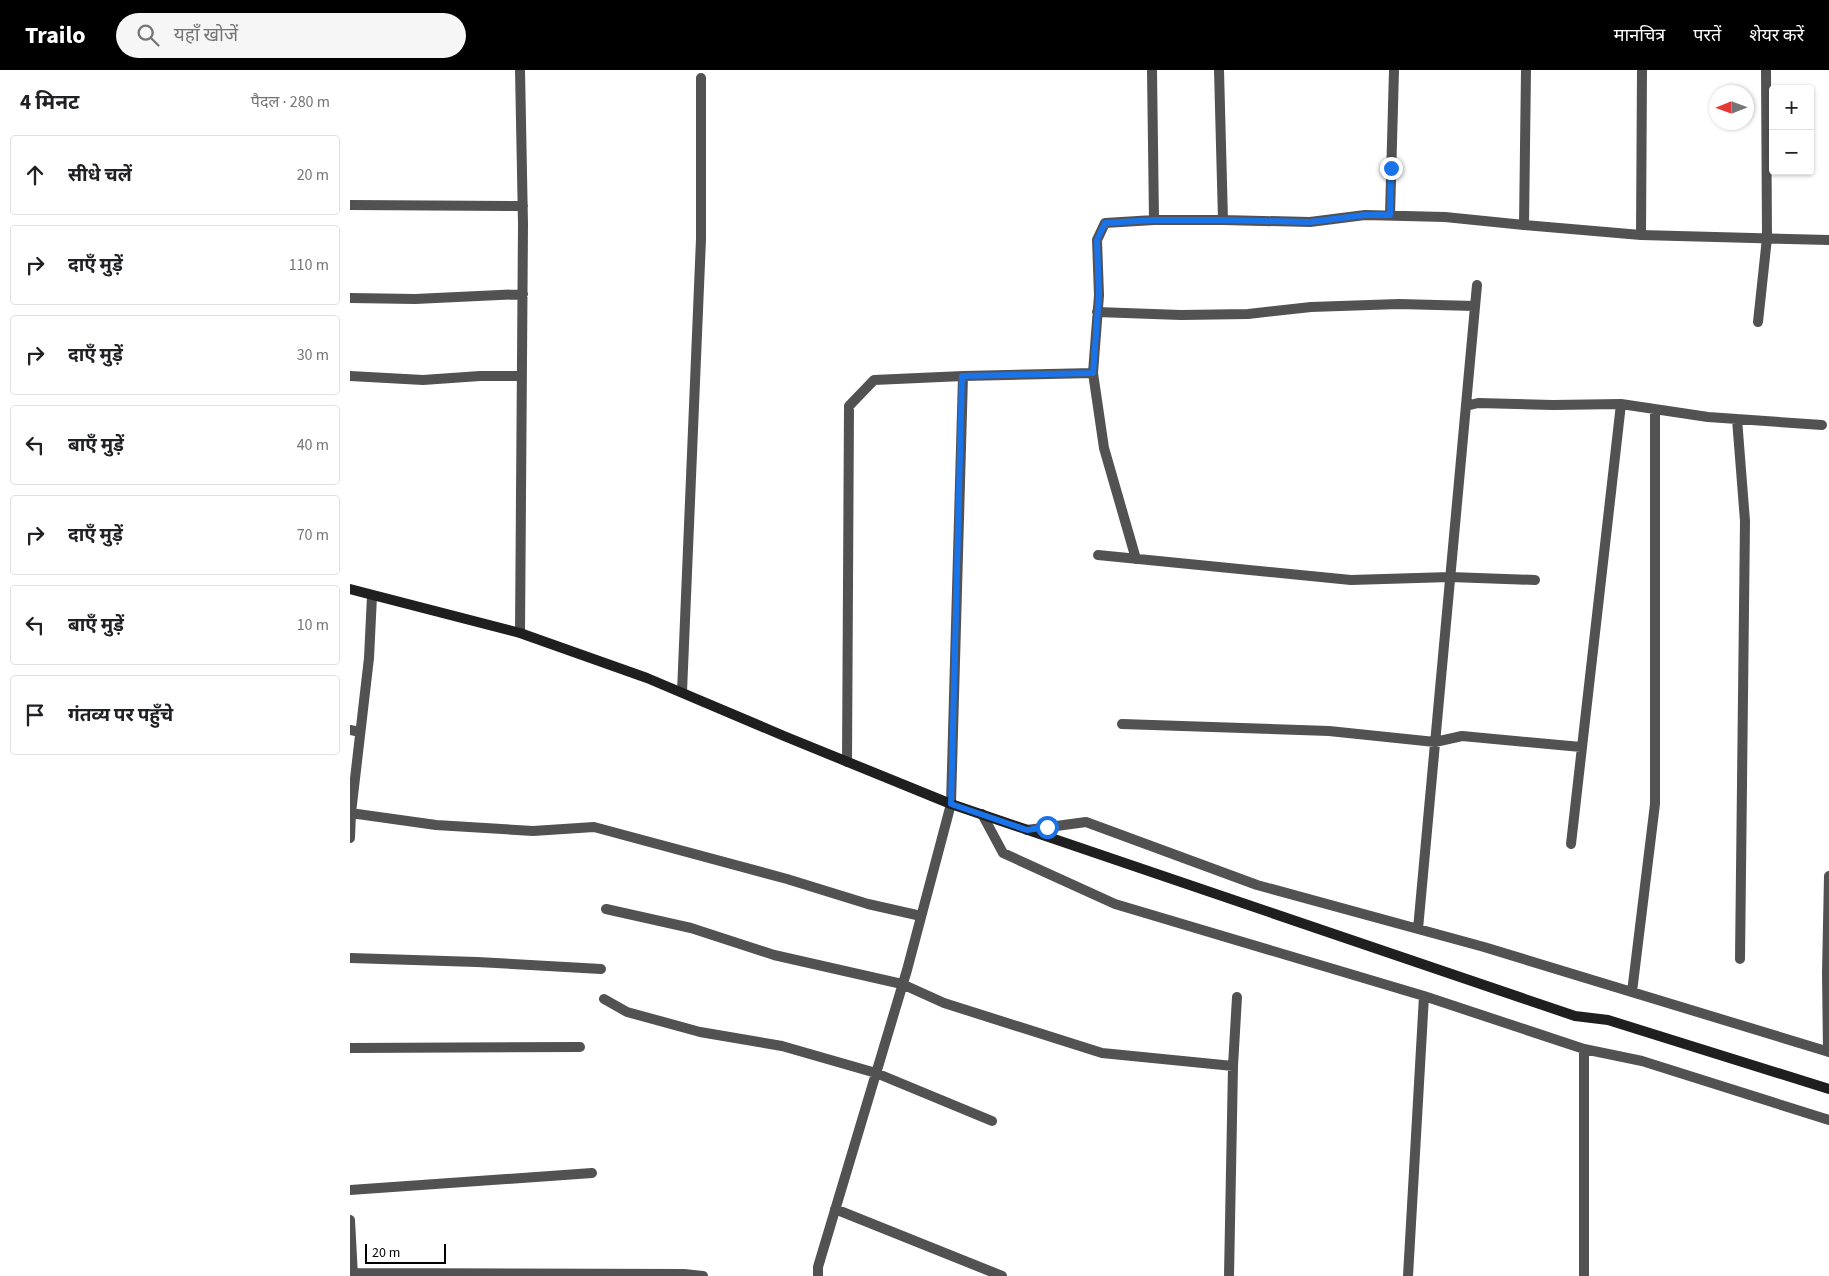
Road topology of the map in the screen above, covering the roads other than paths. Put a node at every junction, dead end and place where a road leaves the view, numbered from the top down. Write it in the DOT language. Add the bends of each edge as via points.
graph roads {
  1 [pos="520,70"];
  2 [pos="1152,70"];
  3 [pos="1219,70"];
  4 [pos="1394,70"];
  5 [pos="1526,70"];
  6 [pos="1642,70"];
  7 [pos="1766,70"];
  8 [pos="701,78"];
  9 [pos="350,205"];
  10 [pos="523,206"];
  11 [pos="1390,215"];
  12 [pos="1154,220"];
  13 [pos="1223,220"];
  14 [pos="1524,225"];
  15 [pos="1641,235"];
  16 [pos="1767,238"];
  17 [pos="1829,240"];
  18 [pos="1477,285"];
  19 [pos="522,294"];
  20 [pos="350,298"];
  21 [pos="1475,306"];
  22 [pos="1097,312"];
  23 [pos="1758,322"];
  24 [pos="1093,373"];
  25 [pos="350,376"];
  26 [pos="522,376"];
  27 [pos="962,376"];
  28 [pos="1622,404"];
  29 [pos="1466,406"];
  30 [pos="1655,409"];
  31 [pos="1737,419"];
  32 [pos="1822,425"];
  33 [pos="1098,555"];
  34 [pos="1136,559"];
  35 [pos="1450,577"];
  36 [pos="1535,580"];
  37 [pos="350,589"];
  38 [pos="372,596"];
  39 [pos="520,633"];
  40 [pos="682,692"];
  41 [pos="1122,724"];
  42 [pos="355,731"];
  43 [pos="1435,742"];
  44 [pos="1581,747"];
  45 [pos="847,762"];
  46 [pos="951,804"];
  47 [pos="350,813"];
  48 [pos="982,814"];
  49 [pos="1027,830"];
  50 [pos="350,838"];
  51 [pos="1571,844"];
  52 [pos="1829,876"];
  53 [pos="606,909"];
  54 [pos="921,916"];
  55 [pos="1418,929"];
  56 [pos="350,958"];
  57 [pos="1740,959"];
  58 [pos="601,969"];
  59 [pos="902,984"];
  60 [pos="1632,992"];
  61 [pos="1237,996"];
  62 [pos="1424,996"];
  63 [pos="604,999"];
  64 [pos="580,1047"];
  65 [pos="350,1048"];
  66 [pos="1584,1049"];
  67 [pos="1828,1052"];
  68 [pos="1233,1066"];
  69 [pos="876,1073"];
  70 [pos="1829,1089"];
  71 [pos="1829,1120"];
  72 [pos="992,1121"];
  73 [pos="592,1173"];
  74 [pos="350,1190"];
  75 [pos="835,1209"];
  76 [pos="350,1220"];
  77 [pos="352,1274"];
  78 [pos="703,1276"];
  79 [pos="818,1276"];
  80 [pos="1002,1276"];
  81 [pos="1229,1276"];
  82 [pos="1408,1276"];
  83 [pos="1584,1276"];
  1 -- 10 [label="street"];
  2 -- 12 [label="street"];
  3 -- 13 [label="street"];
  4 -- 11 [label="street"];
  5 -- 14 [label="street"];
  6 -- 15 [label="street"];
  7 -- 16 [label="street"];
  8 -- 40 [label="street" via="701,239"];
  9 -- 10 [label="street"];
  10 -- 19 [label="street"];
  11 -- 13 [label="street" via="1310,222"];
  11 -- 14 [label="street"];
  12 -- 13 [label="street"];
  12 -- 22 [label="street" via="1105,223 1097,240"];
  14 -- 15 [label="street"];
  15 -- 16 [label="street"];
  16 -- 17 [label="street"];
  16 -- 23 [label="street"];
  18 -- 21 [label="street"];
  19 -- 20 [label="street" via="415,299"];
  19 -- 26 [label="street"];
  21 -- 22 [label="street" via="1331,306 1248,314 1191,315"];
  21 -- 29 [label="street"];
  22 -- 24 [label="street"];
  24 -- 27 [label="street"];
  24 -- 34 [label="street" via="1104,448"];
  25 -- 26 [label="street" via="423,380"];
  26 -- 39 [label="street"];
  27 -- 45 [label="street" via="874,380 849,406"];
  27 -- 46 [label="street"];
  28 -- 29 [label="street"];
  28 -- 30 [label="street"];
  28 -- 44 [label="street"];
  29 -- 35 [label="street"];
  30 -- 31 [label="street"];
  30 -- 60 [label="street" via="1655,804"];
  31 -- 32 [label="street"];
  31 -- 57 [label="street" via="1745,521"];
  33 -- 34 [label="street"];
  34 -- 35 [label="street" via="1351,580"];
  35 -- 36 [label="street"];
  35 -- 43 [label="street"];
  37 -- 38 [label="main road"];
  38 -- 39 [label="main road"];
  38 -- 42 [label="street" via="369,658"];
  39 -- 40 [label="main road"];
  40 -- 45 [label="main road"];
  41 -- 43 [label="street" via="1330,731"];
  42 -- 47 [label="street"];
  43 -- 44 [label="street" via="1462,736"];
  43 -- 55 [label="street"];
  44 -- 51 [label="street"];
  45 -- 46 [label="main road"];
  46 -- 48 [label="main road"];
  46 -- 54 [label="street"];
  47 -- 50 [label="street"];
  47 -- 54 [label="street" via="436,825 524,830 594,827"];
  48 -- 49 [label="main road"];
  48 -- 62 [label="street" via="1003,853 1115,904"];
  49 -- 55 [label="street" via="1086,822 1257,885"];
  49 -- 70 [label="main road" via="1575,1016 1608,1020"];
  52 -- 67 [label="street"];
  53 -- 59 [label="street" via="690,928 774,955"];
  54 -- 59 [label="street"];
  55 -- 60 [label="street"];
  56 -- 58 [label="street"];
  59 -- 68 [label="street" via="944,1003 1102,1053"];
  59 -- 69 [label="street"];
  60 -- 67 [label="street"];
  61 -- 68 [label="street"];
  62 -- 66 [label="street"];
  62 -- 82 [label="street"];
  63 -- 69 [label="street" via="627,1012 700,1032 782,1046"];
  64 -- 65 [label="street"];
  66 -- 71 [label="street" via="1642,1061"];
  66 -- 83 [label="street"];
  68 -- 81 [label="street"];
  69 -- 72 [label="street"];
  69 -- 75 [label="street"];
  73 -- 74 [label="street"];
  75 -- 79 [label="street"];
  75 -- 80 [label="street"];
  76 -- 77 [label="street"];
  77 -- 78 [label="street"];
}
